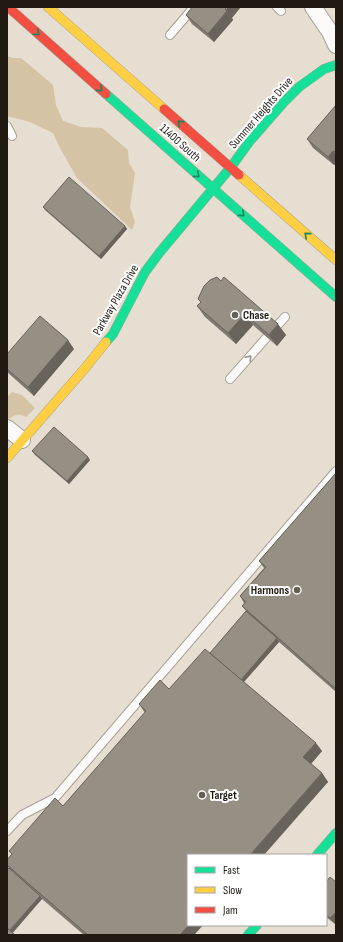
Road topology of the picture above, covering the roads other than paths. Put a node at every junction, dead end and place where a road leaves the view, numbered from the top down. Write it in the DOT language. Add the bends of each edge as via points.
graph roads {
  1 [pos="8,7"];
  2 [pos="48,7"];
  3 [pos="194,7"];
  4 [pos="313,7"];
  5 [pos="170,35"];
  6 [pos="336,45"];
  7 [pos="336,65"];
  8 [pos="7,126"];
  9 [pos="12,136"];
  10 [pos="230,167"];
  11 [pos="213,189"];
  12 [pos="336,260"];
  13 [pos="334,293"];
  14 [pos="285,317"];
  15 [pos="276,326"];
  16 [pos="267,337"];
  17 [pos="230,379"];
  18 [pos="7,428"];
  19 [pos="22,440"];
  20 [pos="7,458"];
  21 [pos="336,470"];
  22 [pos="7,831"];
  23 [pos="333,842"];
  24 [pos="318,854"];
  25 [pos="256,926"];
  26 [pos="248,935"];
  1 -- 11 [label="main road, 11400 South, one-way"];
  10 -- 2 [label="main road, 11400 South, one-way"];
  3 -- 5 [label="lane"];
  4 -- 6 [label="street"];
  7 -- 10 [label="main road, Summer Heights Drive" via="324,69 295,90 248,142"];
  8 -- 9 [label="lane"];
  10 -- 11 [label="main road, Summer Heights Drive"];
  12 -- 10 [label="main road, 11400 South, one-way"];
  11 -- 13 [label="main road, 11400 South, one-way"];
  11 -- 19 [label="main road, Parkway Plaza Drive" via="145,272 113,334"];
  14 -- 15 [label="lane"];
  17 -- 16 [label="lane, one-way"];
  18 -- 19 [label="street"];
  19 -- 20 [label="main road, Parkway Plaza Drive"];
  21 -- 22 [label="lane" via="55,798 22,815"];
  23 -- 24 [label="main road"];
  25 -- 26 [label="main road"];
}
